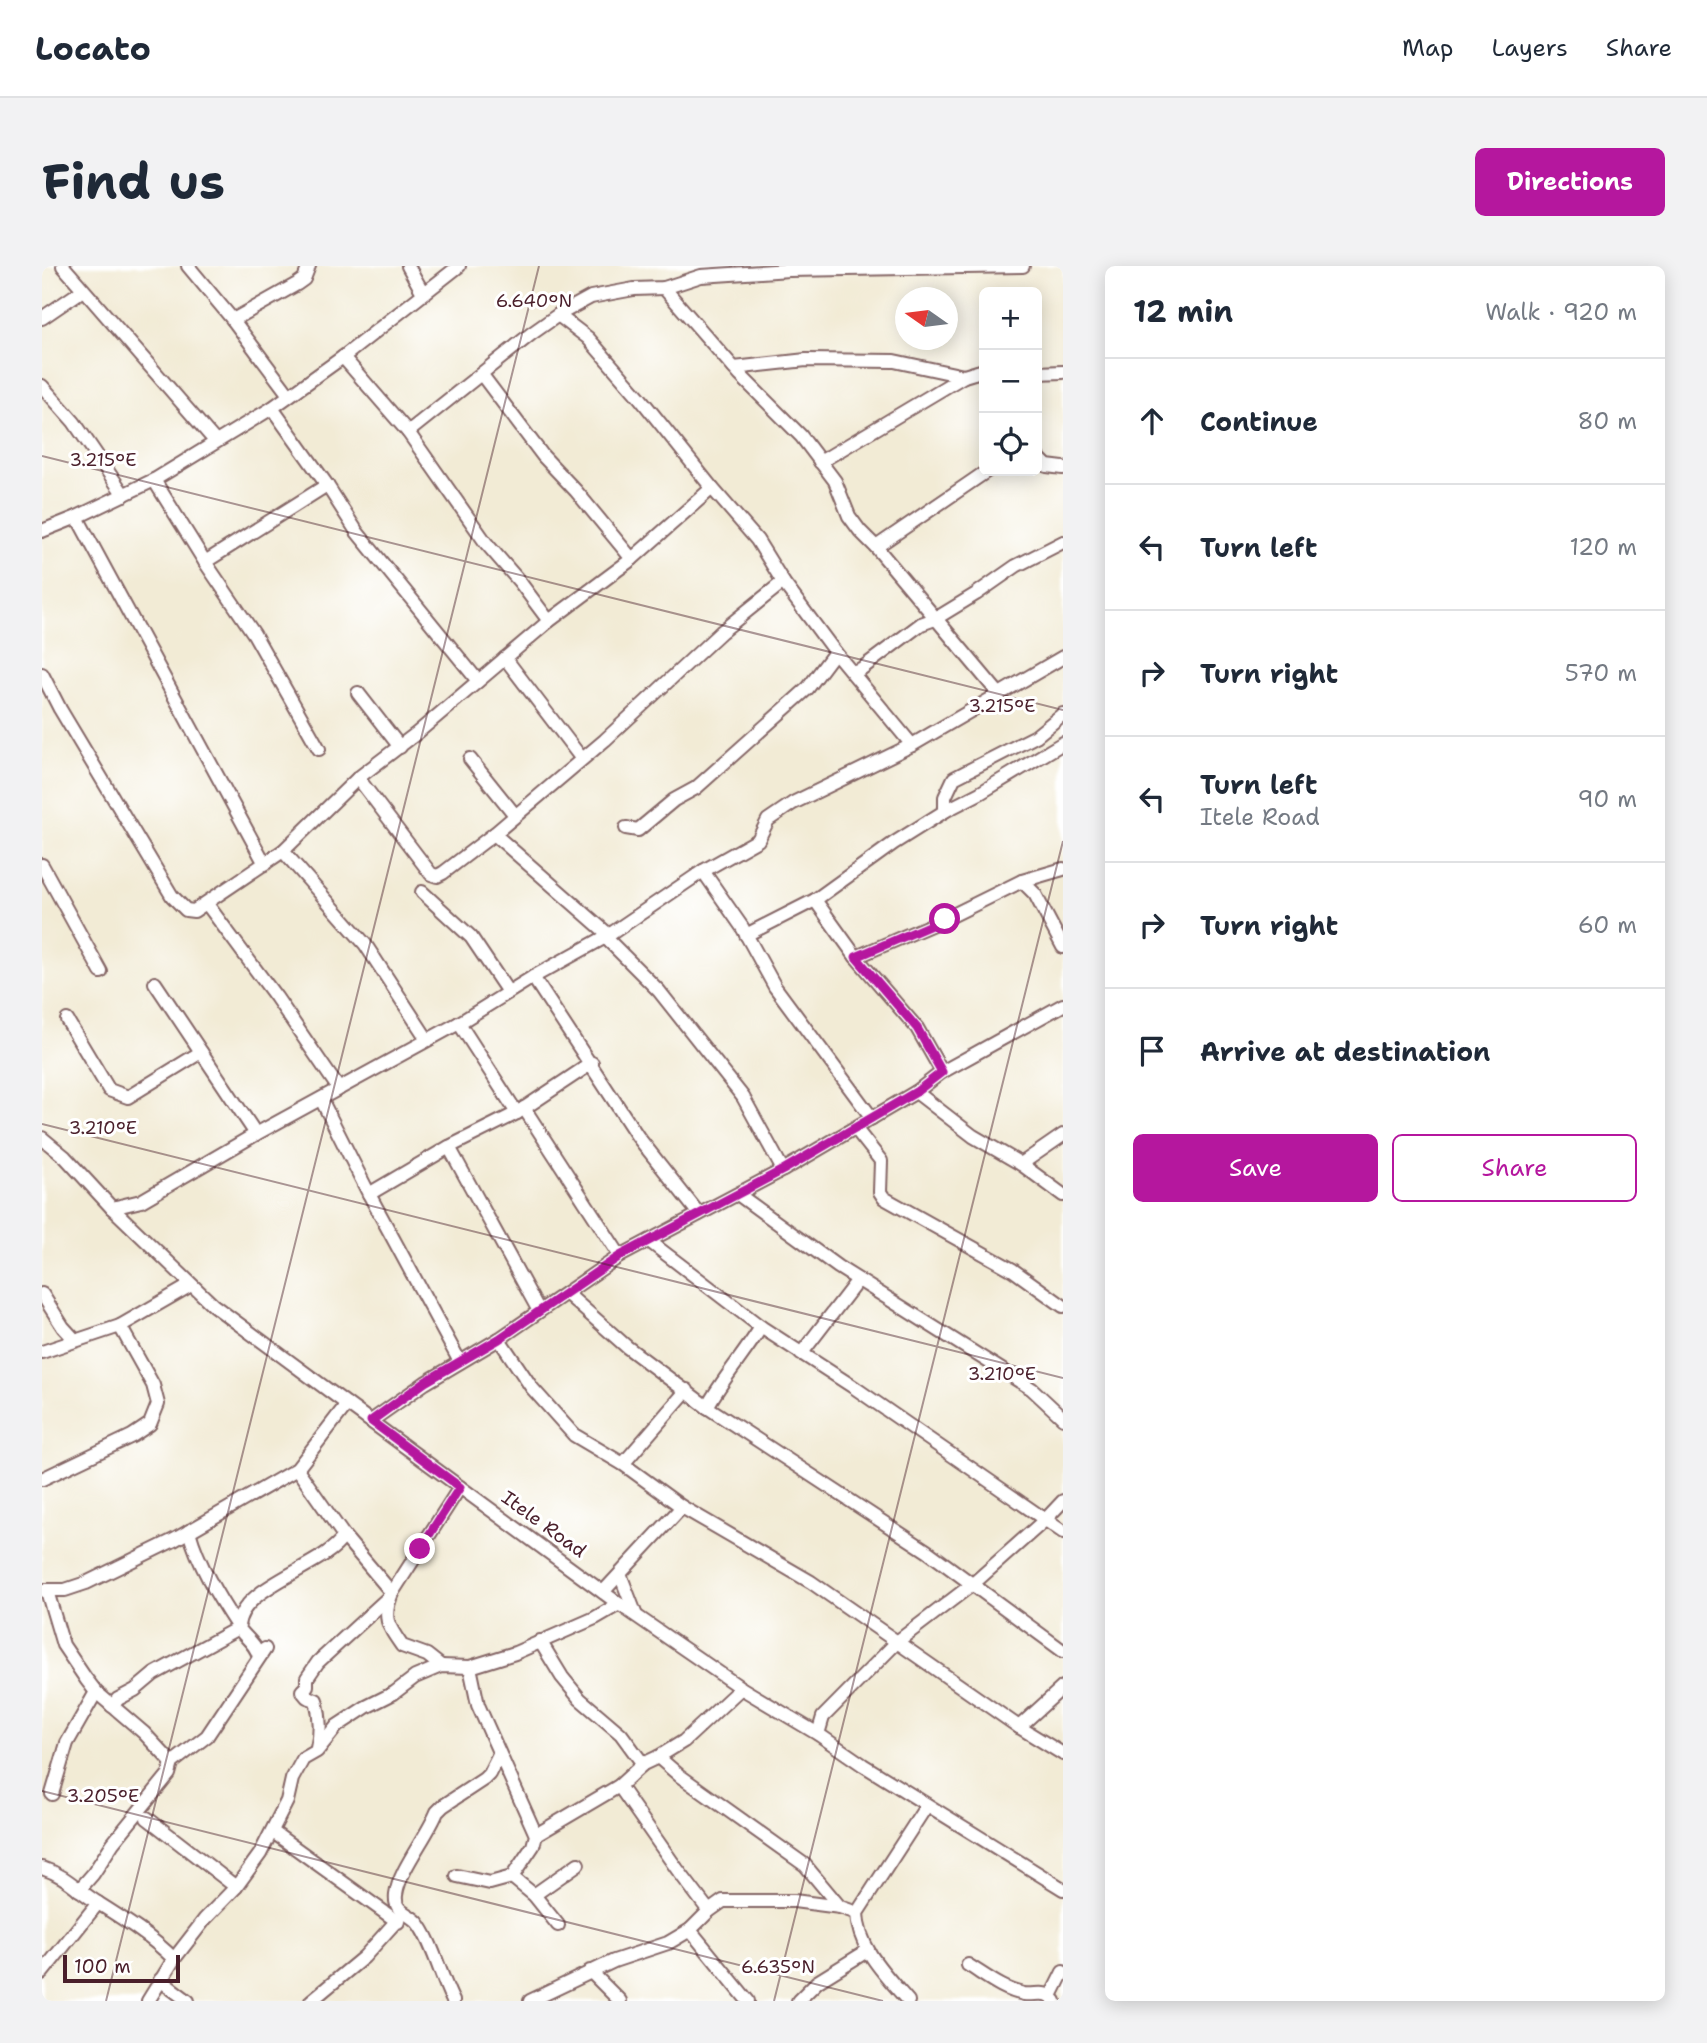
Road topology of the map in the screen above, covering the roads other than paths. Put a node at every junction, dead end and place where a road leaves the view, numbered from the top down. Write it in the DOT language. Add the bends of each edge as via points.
graph roads {
  1 [pos="63,266"];
  2 [pos="188,266"];
  3 [pos="408,266"];
  4 [pos="459,266"];
  5 [pos="1023,266"];
  6 [pos="306,268"];
  7 [pos="789,268"];
  8 [pos="699,271"];
  9 [pos="664,288"];
  10 [pos="83,290"];
  11 [pos="423,293"];
  12 [pos="558,316"];
  13 [pos="42,318"];
  14 [pos="233,320"];
  15 [pos="344,357"];
  16 [pos="734,368"];
  17 [pos="979,372"];
  18 [pos="1063,372"];
  19 [pos="1042,373"];
  20 [pos="482,375"];
  21 [pos="964,376"];
  22 [pos="42,386"];
  23 [pos="289,395"];
  24 [pos="272,408"];
  25 [pos="408,432"];
  26 [pos="215,441"];
  27 [pos="820,461"];
  28 [pos="1042,461"];
  29 [pos="1063,468"];
  30 [pos="980,476"];
  31 [pos="153,480"];
  32 [pos="327,485"];
  33 [pos="712,488"];
  34 [pos="124,495"];
  35 [pos="77,517"];
  36 [pos="42,531"];
  37 [pos="1063,542"];
  38 [pos="876,547"];
  39 [pos="632,559"];
  40 [pos="205,562"];
  41 [pos="783,582"];
  42 [pos="935,619"];
  43 [pos="549,621"];
  44 [pos="835,652"];
  45 [pos="505,658"];
  46 [pos="1060,663"];
  47 [pos="852,672"];
  48 [pos="42,674"];
  49 [pos="478,681"];
  50 [pos="358,693"];
  51 [pos="999,694"];
  52 [pos="1063,714"];
  53 [pos="1063,743"];
  54 [pos="912,745"];
  55 [pos="400,747"];
  56 [pos="319,748"];
  57 [pos="470,759"];
  58 [pos="582,759"];
  59 [pos="358,778"];
  60 [pos="945,811"];
  61 [pos="515,815"];
  62 [pos="626,828"];
  63 [pos="494,834"];
  64 [pos="283,851"];
  65 [pos="265,864"];
  66 [pos="42,865"];
  67 [pos="1063,869"];
  68 [pos="703,871"];
  69 [pos="1022,881"];
  70 [pos="422,892"];
  71 [pos="815,900"];
  72 [pos="207,904"];
  73 [pos="746,935"];
  74 [pos="607,936"];
  75 [pos="1063,947"];
  76 [pos="856,957"];
  77 [pos="102,972"];
  78 [pos="533,977"];
  79 [pos="155,983"];
  80 [pos="508,992"];
  81 [pos="1063,1005"];
  82 [pos="66,1020"];
  83 [pos="459,1023"];
  84 [pos="427,1039"];
  85 [pos="201,1052"];
  86 [pos="592,1063"];
  87 [pos="942,1072"];
  88 [pos="339,1089"];
  89 [pos="916,1092"];
  90 [pos="321,1099"];
  91 [pos="520,1110"];
  92 [pos="872,1118"];
  93 [pos="855,1128"];
  94 [pos="256,1134"];
  95 [pos="1063,1135"];
  96 [pos="42,1138"];
  97 [pos="449,1147"];
  98 [pos="1021,1164"];
  99 [pos="783,1170"];
  100 [pos="369,1194"];
  101 [pos="739,1195"];
  102 [pos="1063,1195"];
  103 [pos="112,1208"];
  104 [pos="699,1214"];
  105 [pos="649,1241"];
  106 [pos="620,1256"];
  107 [pos="858,1280"];
  108 [pos="191,1285"];
  109 [pos="566,1293"];
  110 [pos="42,1294"];
  111 [pos="1063,1306"];
  112 [pos="539,1311"];
  113 [pos="120,1326"];
  114 [pos="761,1327"];
  115 [pos="499,1339"];
  116 [pos="75,1340"];
  117 [pos="42,1352"];
  118 [pos="801,1354"];
  119 [pos="460,1362"];
  120 [pos="687,1390"];
  121 [pos="347,1404"];
  122 [pos="707,1407"];
  123 [pos="1063,1418"];
  124 [pos="371,1421"];
  125 [pos="624,1464"];
  126 [pos="297,1469"];
  127 [pos="42,1479"];
  128 [pos="460,1487"];
  129 [pos="1063,1501"];
  130 [pos="682,1507"];
  131 [pos="1046,1519"];
  132 [pos="189,1531"];
  133 [pos="1063,1532"];
  134 [pos="344,1536"];
  135 [pos="174,1540"];
  136 [pos="194,1549"];
  137 [pos="620,1574"];
  138 [pos="974,1583"];
  139 [pos="45,1590"];
  140 [pos="603,1592"];
  141 [pos="392,1593"];
  142 [pos="619,1604"];
  143 [pos="635,1613"];
  144 [pos="238,1628"];
  145 [pos="540,1641"];
  146 [pos="898,1641"];
  147 [pos="1063,1651"];
  148 [pos="442,1666"];
  149 [pos="470,1667"];
  150 [pos="1063,1687"];
  151 [pos="741,1688"];
  152 [pos="96,1692"];
  153 [pos="112,1706"];
  154 [pos="1019,1727"];
  155 [pos="814,1731"];
  156 [pos="317,1751"];
  157 [pos="499,1754"];
  158 [pos="1063,1754"];
  159 [pos="659,1757"];
  160 [pos="172,1763"];
  161 [pos="643,1764"];
  162 [pos="510,1772"];
  163 [pos="489,1774"];
  164 [pos="620,1786"];
  165 [pos="52,1794"];
  166 [pos="927,1805"];
  167 [pos="147,1818"];
  168 [pos="273,1832"];
  169 [pos="536,1835"];
  170 [pos="578,1864"];
  171 [pos="42,1868"];
  172 [pos="457,1876"];
  173 [pos="512,1877"];
  174 [pos="236,1887"];
  175 [pos="1063,1889"];
  176 [pos="79,1890"];
  177 [pos="534,1895"];
  178 [pos="98,1903"];
  179 [pos="840,1907"];
  180 [pos="709,1911"];
  181 [pos="857,1913"];
  182 [pos="400,1918"];
  183 [pos="558,1925"];
  184 [pos="690,1930"];
  185 [pos="867,1951"];
  186 [pos="174,1959"];
  187 [pos="968,1965"];
  188 [pos="590,1972"];
  189 [pos="1063,1972"];
  190 [pos="42,1973"];
  191 [pos="160,1980"];
  192 [pos="1053,1998"];
  193 [pos="148,2001"];
  194 [pos="188,2001"];
  195 [pos="311,2001"];
  196 [pos="453,2001"];
  197 [pos="530,2001"];
  198 [pos="620,2001"];
  199 [pos="748,2001"];
  200 [pos="798,2001"];
  201 [pos="908,2001"];
  1 -- 10 [label="street"];
  2 -- 14 [label="street"];
  3 -- 11 [label="street"];
  4 -- 11 [label="street"];
  5 -- 7 [label="street"];
  6 -- 14 [label="street" via="304,279 297,284"];
  7 -- 8 [label="street"];
  8 -- 9 [label="street"];
  9 -- 12 [label="street" via="591,298"];
  9 -- 16 [label="street"];
  10 -- 13 [label="street"];
  10 -- 26 [label="street"];
  11 -- 15 [label="street"];
  12 -- 20 [label="street"];
  12 -- 33 [label="street" via="588,338"];
  14 -- 23 [label="street"];
  15 -- 23 [label="street"];
  15 -- 25 [label="street"];
  16 -- 21 [label="street" via="806,360 894,361"];
  16 -- 27 [label="street"];
  17 -- 21 [label="street"];
  18 -- 19 [label="street"];
  20 -- 25 [label="street"];
  20 -- 39 [label="street" via="543,456"];
  21 -- 27 [label="street"];
  22 -- 34 [label="street"];
  23 -- 24 [label="street"];
  24 -- 26 [label="street"];
  24 -- 32 [label="street"];
  25 -- 43 [label="street" via="486,543"];
  26 -- 31 [label="street"];
  27 -- 38 [label="street" via="835,481 849,516"];
  28 -- 29 [label="street"];
  30 -- 38 [label="street"];
  31 -- 34 [label="street"];
  31 -- 40 [label="street"];
  32 -- 40 [label="street"];
  32 -- 49 [label="street" via="357,532"];
  33 -- 39 [label="street"];
  33 -- 41 [label="street" via="757,540"];
  34 -- 35 [label="street"];
  35 -- 36 [label="street"];
  35 -- 65 [label="street"];
  37 -- 42 [label="street" via="1016,566"];
  38 -- 42 [label="street"];
  39 -- 43 [label="street"];
  40 -- 56 [label="street" via="254,634"];
  41 -- 44 [label="street"];
  41 -- 58 [label="street"];
  42 -- 47 [label="street"];
  42 -- 51 [label="street"];
  43 -- 45 [label="street"];
  44 -- 47 [label="street"];
  44 -- 62 [label="street" via="808,688 696,788 638,830"];
  45 -- 49 [label="street"];
  45 -- 58 [label="street"];
  46 -- 51 [label="street"];
  47 -- 54 [label="street"];
  48 -- 72 [label="street" via="173,896 186,910"];
  49 -- 55 [label="street"];
  50 -- 55 [label="street"];
  51 -- 54 [label="street"];
  52 -- 60 [label="street" via="1036,736 954,778 945,797"];
  53 -- 60 [label="street"];
  54 -- 68 [label="street" via="786,808 768,820 758,840"];
  55 -- 59 [label="street"];
  57 -- 61 [label="street"];
  58 -- 61 [label="street"];
  59 -- 63 [label="street" via="431,874 443,873"];
  59 -- 64 [label="street"];
  60 -- 71 [label="street"];
  61 -- 63 [label="street"];
  63 -- 74 [label="street"];
  64 -- 65 [label="street"];
  64 -- 84 [label="street" via="365,944"];
  65 -- 72 [label="street"];
  66 -- 77 [label="street"];
  67 -- 69 [label="street"];
  68 -- 73 [label="street"];
  68 -- 74 [label="street"];
  69 -- 75 [label="street" via="1035,894"];
  69 -- 76 [label="street"];
  70 -- 80 [label="street" via="471,937"];
  71 -- 73 [label="street"];
  71 -- 76 [label="street"];
  72 -- 88 [label="street"];
  73 -- 92 [label="street" via="775,987"];
  74 -- 78 [label="street"];
  74 -- 99 [label="street" via="659,991 743,1097"];
  76 -- 87 [label="street" via="917,1028"];
  78 -- 80 [label="street"];
  78 -- 86 [label="street"];
  79 -- 85 [label="street"];
  80 -- 83 [label="street"];
  81 -- 87 [label="street"];
  82 -- 85 [label="street" via="109,1090 128,1097"];
  83 -- 84 [label="street"];
  83 -- 91 [label="street"];
  84 -- 88 [label="street"];
  85 -- 94 [label="street"];
  86 -- 91 [label="street"];
  86 -- 104 [label="street" via="638,1137"];
  87 -- 89 [label="street"];
  88 -- 90 [label="street"];
  89 -- 92 [label="street"];
  89 -- 98 [label="street" via="973,1136"];
  90 -- 94 [label="street"];
  90 -- 100 [label="street"];
  91 -- 97 [label="street"];
  91 -- 106 [label="street"];
  92 -- 93 [label="street"];
  93 -- 99 [label="street"];
  93 -- 111 [label="street" via="881,1161 880,1192 884,1198 1013,1270"];
  94 -- 103 [label="street" via="141,1201"];
  95 -- 98 [label="street"];
  96 -- 103 [label="street, Itele Road"];
  97 -- 100 [label="street"];
  97 -- 112 [label="street"];
  98 -- 102 [label="street"];
  99 -- 101 [label="street"];
  100 -- 119 [label="street"];
  101 -- 104 [label="street"];
  101 -- 107 [label="street"];
  103 -- 108 [label="street, Itele Road"];
  104 -- 105 [label="street"];
  105 -- 106 [label="street"];
  105 -- 114 [label="street"];
  106 -- 109 [label="street"];
  107 -- 118 [label="street"];
  107 -- 123 [label="street" via="1032,1389"];
  108 -- 113 [label="street"];
  108 -- 121 [label="street, Itele Road"];
  109 -- 112 [label="street"];
  109 -- 120 [label="street" via="627,1347"];
  110 -- 116 [label="street"];
  112 -- 115 [label="street"];
  113 -- 116 [label="street"];
  113 -- 127 [label="street" via="153,1385 158,1404 150,1424"];
  114 -- 118 [label="street"];
  114 -- 122 [label="street"];
  115 -- 119 [label="street"];
  115 -- 125 [label="street" via="532,1388 573,1435"];
  116 -- 117 [label="street"];
  118 -- 131 [label="street"];
  119 -- 124 [label="street"];
  120 -- 122 [label="street"];
  120 -- 125 [label="street"];
  121 -- 124 [label="street, Itele Road"];
  121 -- 126 [label="street"];
  122 -- 138 [label="street"];
  124 -- 128 [label="street, Itele Road"];
  125 -- 130 [label="street"];
  126 -- 132 [label="street"];
  126 -- 134 [label="street"];
  128 -- 140 [label="street, Itele Road"];
  128 -- 141 [label="street"];
  129 -- 131 [label="street"];
  130 -- 137 [label="street"];
  130 -- 146 [label="street" via="811,1582"];
  131 -- 133 [label="street"];
  131 -- 138 [label="street"];
  132 -- 135 [label="street"];
  132 -- 136 [label="street"];
  134 -- 141 [label="street"];
  134 -- 144 [label="street" via="247,1605 238,1618"];
  135 -- 136 [label="street"];
  135 -- 139 [label="street" via="86,1583"];
  136 -- 144 [label="street"];
  137 -- 140 [label="street"];
  137 -- 143 [label="street"];
  138 -- 146 [label="street"];
  138 -- 147 [label="street"];
  139 -- 152 [label="street" via="64,1645"];
  140 -- 142 [label="street, Itele Road"];
  141 -- 148 [label="street" via="387,1619 402,1646"];
  141 -- 156 [label="street" via="330,1650 307,1678 302,1691 316,1700"];
  142 -- 143 [label="street, Itele Road"];
  142 -- 145 [label="street"];
  143 -- 151 [label="street, Itele Road"];
  144 -- 153 [label="street" via="154,1674"];
  144 -- 160 [label="street" via="262,1653 206,1736"];
  145 -- 149 [label="street"];
  145 -- 161 [label="street" via="571,1688 621,1734"];
  146 -- 154 [label="street"];
  146 -- 155 [label="street"];
  148 -- 149 [label="street"];
  148 -- 156 [label="street" via="350,1716"];
  149 -- 157 [label="street" via="478,1705"];
  150 -- 154 [label="street"];
  151 -- 155 [label="street, Itele Road"];
  151 -- 159 [label="street" via="684,1741"];
  152 -- 153 [label="street"];
  152 -- 165 [label="street" via="67,1743"];
  153 -- 160 [label="street"];
  154 -- 158 [label="street"];
  155 -- 166 [label="street, Itele Road"];
  156 -- 168 [label="street" via="303,1759 292,1779"];
  157 -- 162 [label="street"];
  157 -- 163 [label="street"];
  159 -- 161 [label="street"];
  159 -- 179 [label="street" via="805,1865"];
  160 -- 176 [label="street" via="169,1774"];
  161 -- 164 [label="street"];
  162 -- 163 [label="street"];
  162 -- 169 [label="street"];
  163 -- 182 [label="street" via="437,1812 399,1883"];
  164 -- 169 [label="street"];
  164 -- 180 [label="street"];
  166 -- 175 [label="street, Itele Road"];
  166 -- 181 [label="street"];
  167 -- 174 [label="street"];
  168 -- 174 [label="street"];
  168 -- 182 [label="street"];
  169 -- 173 [label="street"];
  170 -- 177 [label="street"];
  171 -- 176 [label="street" via="62,1875"];
  172 -- 173 [label="street" via="490,1883"];
  173 -- 177 [label="street"];
  174 -- 186 [label="street"];
  176 -- 178 [label="street"];
  177 -- 183 [label="street"];
  178 -- 186 [label="street"];
  178 -- 190 [label="street"];
  179 -- 180 [label="street" via="794,1901 723,1901"];
  179 -- 181 [label="street"];
  180 -- 184 [label="street"];
  181 -- 185 [label="street"];
  182 -- 195 [label="street"];
  182 -- 196 [label="street" via="416,1922"];
  184 -- 188 [label="street"];
  184 -- 199 [label="street"];
  185 -- 200 [label="street" via="817,1982"];
  185 -- 201 [label="street"];
  186 -- 191 [label="street"];
  187 -- 192 [label="street" via="1010,1990"];
  188 -- 197 [label="street"];
  188 -- 198 [label="street"];
  189 -- 192 [label="street"];
  191 -- 193 [label="street"];
  191 -- 194 [label="street"];
}
